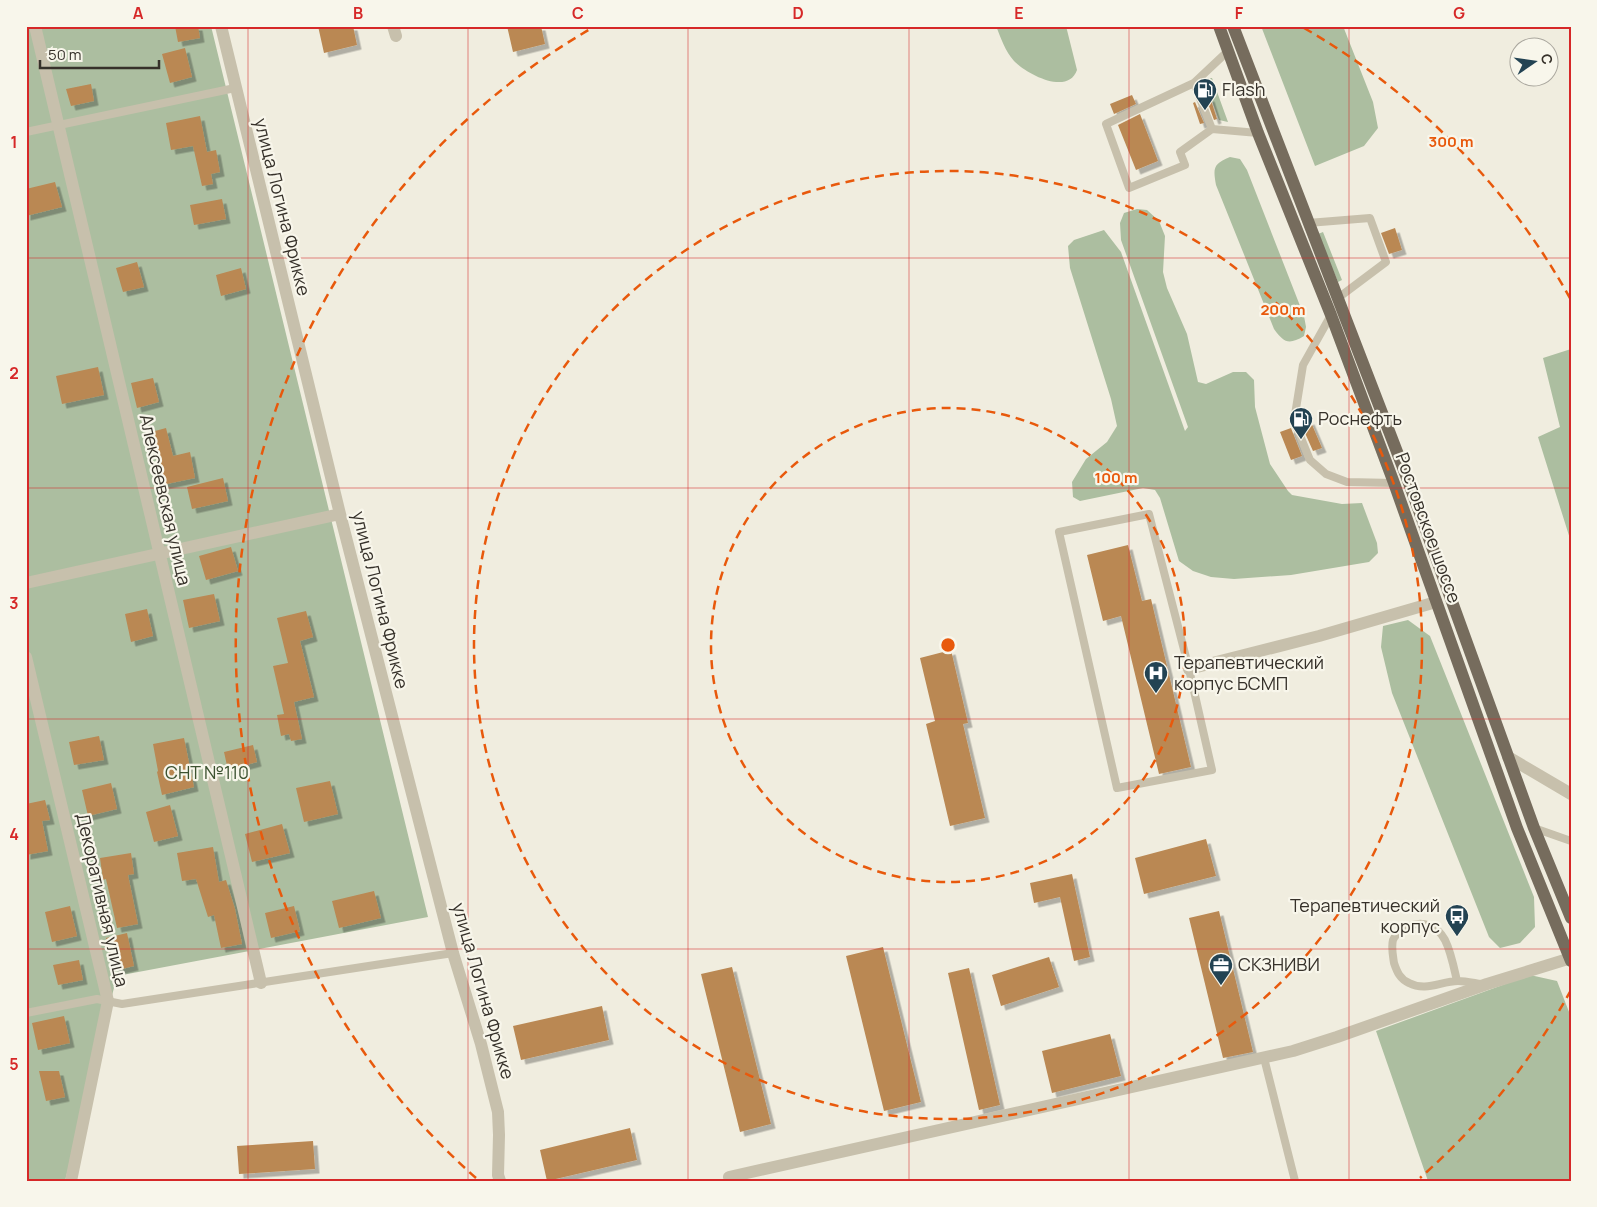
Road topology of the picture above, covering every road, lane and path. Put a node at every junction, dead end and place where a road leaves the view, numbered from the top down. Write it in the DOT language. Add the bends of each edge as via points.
graph roads {
  1 [pos="35,26"];
  2 [pos="221,26"];
  3 [pos="1218,26"];
  4 [pos="1233,26"];
  5 [pos="1228,51"];
  6 [pos="1194,83"];
  7 [pos="235,88"];
  8 [pos="58,125"];
  9 [pos="1212,129"];
  10 [pos="26,132"];
  11 [pos="1258,133"];
  12 [pos="1308,223"];
  13 [pos="1338,298"];
  14 [pos="1331,316"];
  15 [pos="1394,483"];
  16 [pos="340,514"];
  17 [pos="160,554"];
  18 [pos="26,583"];
  19 [pos="1436,602"];
  20 [pos="26,657"];
  21 [pos="1189,669"];
  22 [pos="1508,757"];
  23 [pos="1571,794"];
  24 [pos="1534,828"];
  25 [pos="1571,841"];
  26 [pos="1571,918"];
  27 [pos="453,953"];
  28 [pos="1570,959"];
  29 [pos="1457,981"];
  30 [pos="261,982"];
  31 [pos="1487,984"];
  32 [pos="108,1001"];
  33 [pos="26,1013"];
  34 [pos="1264,1058"];
  35 [pos="729,1178"];
  36 [pos="70,1181"];
  37 [pos="500,1181"];
  38 [pos="1295,1181"];
  1 -- 8 [label="street, Алексеевская улица"];
  2 -- 7 [label="street, улица Логина Фрикке"];
  3 -- 5 [label="main road, Ростовское шоссе"];
  4 -- 12 [label="main road, Ростовское шоссе"];
  5 -- 6 [label="lane"];
  5 -- 11 [label="main road, Ростовское шоссе"];
  6 -- 9 [label="lane"];
  6 -- 9 [label="lane" via="1106,124 1129,188 1185,165 1180,152"];
  7 -- 8 [label="lane"];
  7 -- 16 [label="street, улица Логина Фрикке"];
  8 -- 10 [label="lane"];
  8 -- 17 [label="street, Алексеевская улица"];
  9 -- 11 [label="lane"];
  11 -- 14 [label="main road, Ростовское шоссе"];
  12 -- 13 [label="main road, Ростовское шоссе"];
  12 -- 13 [label="lane" via="1370,218 1386,262"];
  13 -- 22 [label="main road, Ростовское шоссе"];
  14 -- 15 [label="main road, Ростовское шоссе"];
  14 -- 15 [label="lane" via="1302,365 1294,421 1310,460 1326,474 1347,482"];
  15 -- 19 [label="main road, Ростовское шоссе"];
  16 -- 17 [label="street"];
  16 -- 27 [label="street, улица Логина Фрикке"];
  17 -- 18 [label="street"];
  17 -- 30 [label="street, Алексеевская улица"];
  19 -- 21 [label="street"];
  19 -- 28 [label="main road, Ростовское шоссе" via="1516,828"];
  20 -- 32 [label="street, Декоративная улица"];
  21 -- 21 [label="lane" via="1149,514 1059,532 1117,788 1212,770"];
  22 -- 23 [label="street"];
  22 -- 24 [label="main road, Ростовское шоссе"];
  24 -- 25 [label="lane"];
  24 -- 26 [label="main road, Ростовское шоссе"];
  27 -- 30 [label="lane"];
  27 -- 37 [label="street, улица Логина Фрикке" via="498,1112"];
  28 -- 31 [label="street"];
  29 -- 29 [label="lane" via="1445,940 1435,927 1415,923 1401,930 1393,940 1392,953 1402,979 1418,986"];
  29 -- 31 [label="lane"];
  30 -- 32 [label="lane" via="122,1004"];
  31 -- 34 [label="street" via="1337,1037"];
  32 -- 33 [label="lane" via="96,999"];
  32 -- 36 [label="street, Декоративная улица"];
  34 -- 35 [label="street"];
  34 -- 38 [label="lane"];
}
